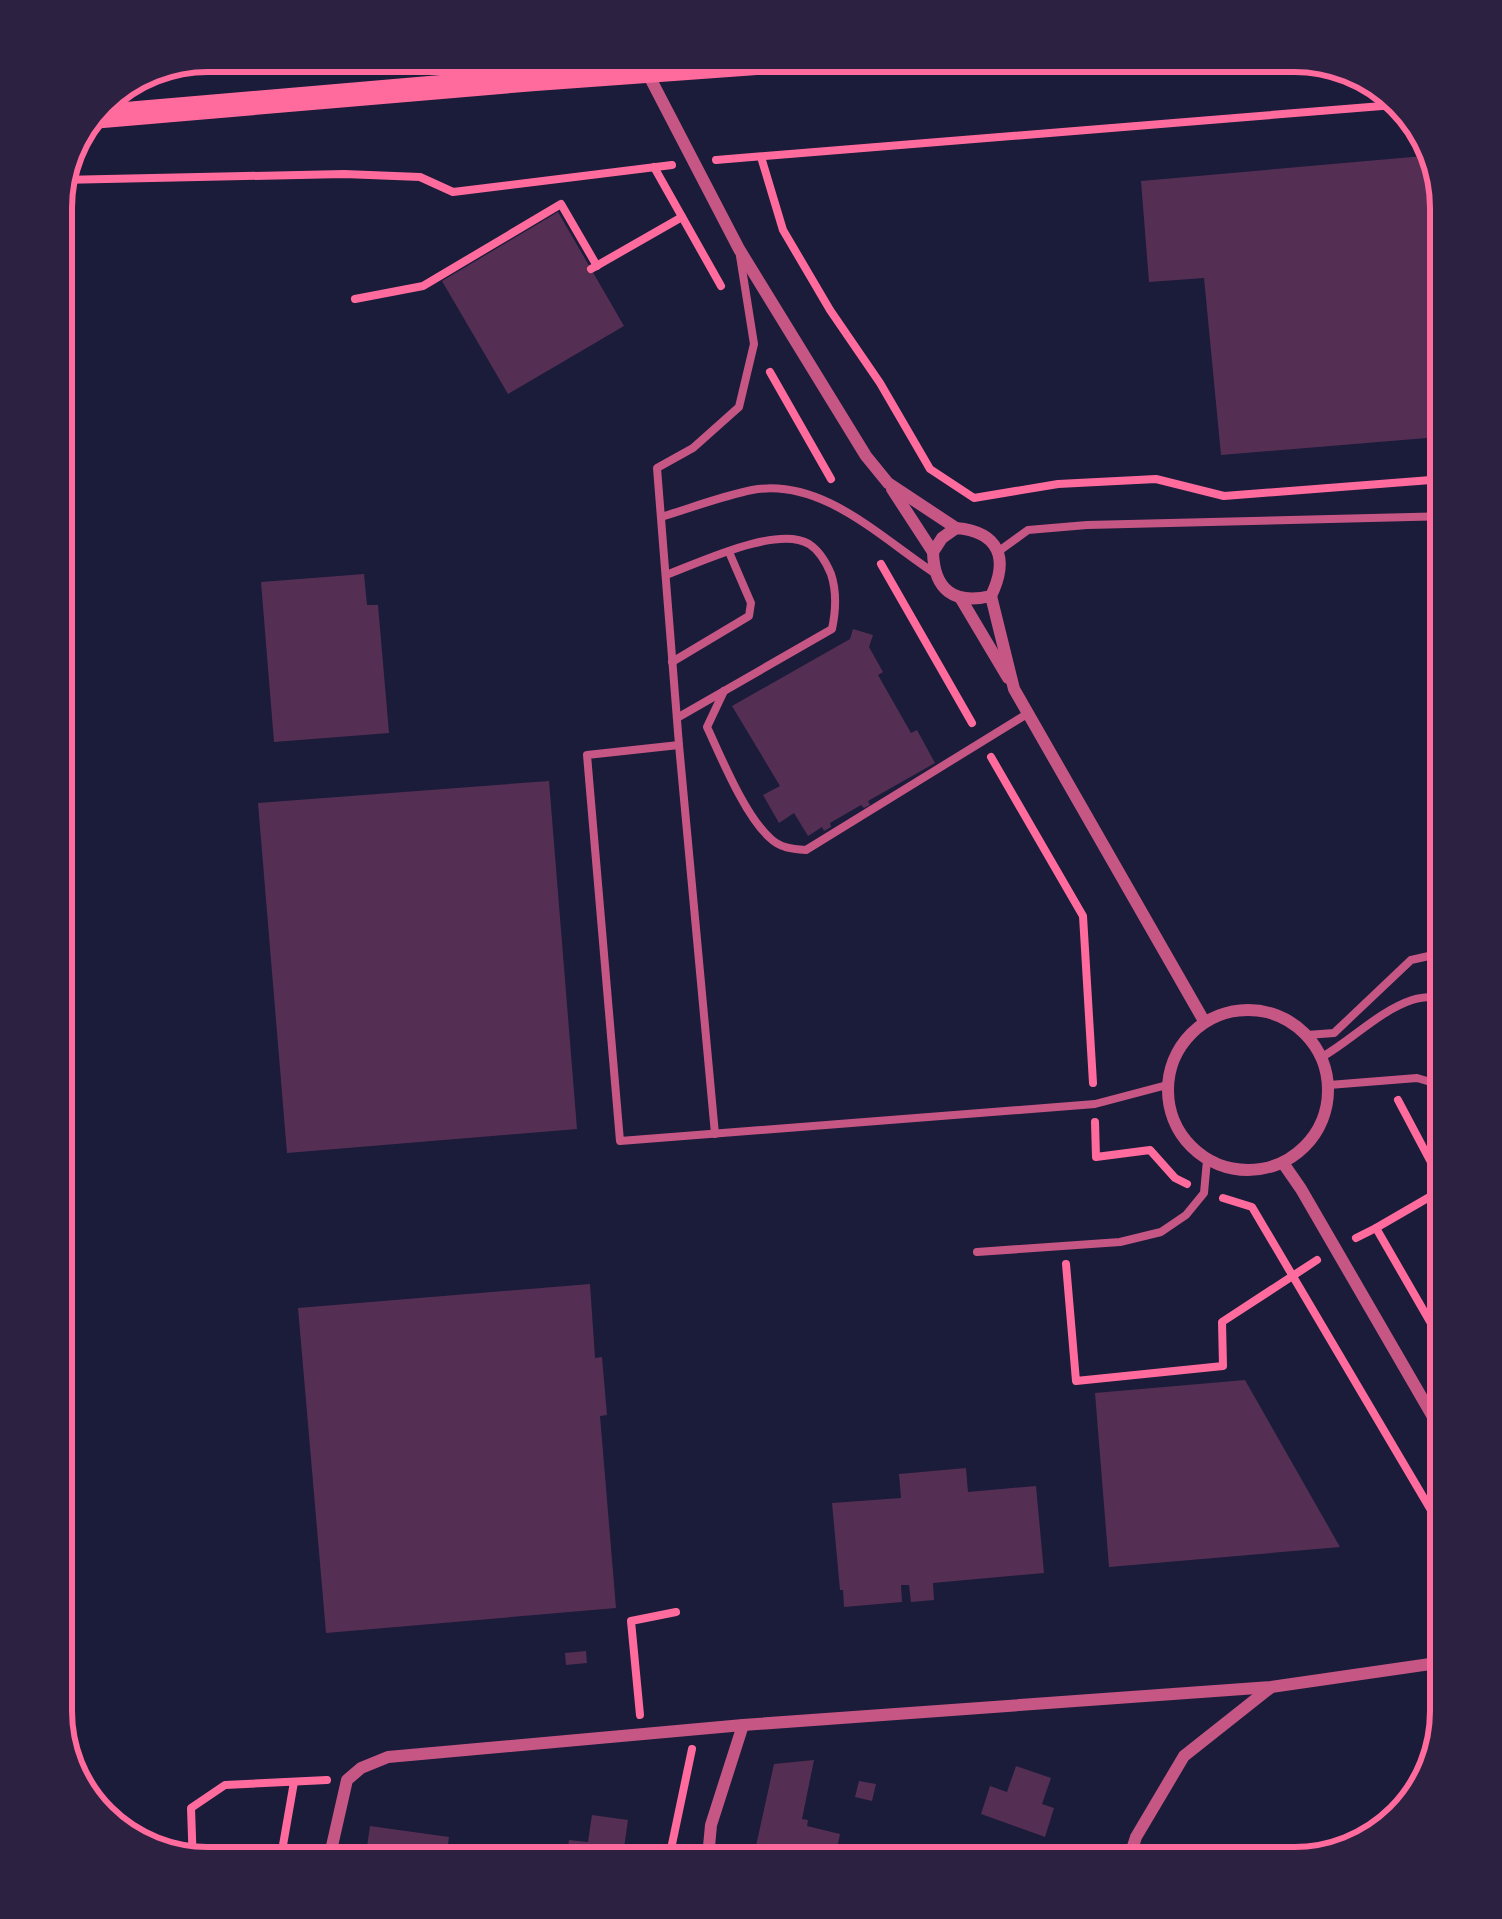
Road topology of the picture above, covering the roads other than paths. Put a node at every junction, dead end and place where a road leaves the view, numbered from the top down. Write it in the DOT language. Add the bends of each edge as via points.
graph roads {
  1 [pos="580,72"];
  2 [pos="649,72"];
  3 [pos="109,115"];
  4 [pos="739,249"];
  5 [pos="888,483"];
  6 [pos="661,517"];
  7 [pos="1430,517"];
  8 [pos="956,528"];
  9 [pos="998,551"];
  10 [pos="729,552"];
  11 [pos="933,552"];
  12 [pos="936,574"];
  13 [pos="666,575"];
  14 [pos="991,596"];
  15 [pos="962,599"];
  16 [pos="673,662"];
  17 [pos="1014,689"];
  18 [pos="724,691"];
  19 [pos="1028,714"];
  20 [pos="677,718"];
  21 [pos="679,745"];
  22 [pos="1430,956"];
  23 [pos="1430,998"];
  24 [pos="1204,1022"];
  25 [pos="1307,1035"];
  26 [pos="1322,1057"];
  27 [pos="1430,1082"];
  28 [pos="1329,1084"];
  29 [pos="1167,1085"];
  30 [pos="715,1134"];
  31 [pos="1208,1160"];
  32 [pos="1283,1163"];
  33 [pos="976,1252"];
  34 [pos="1430,1412"];
  35 [pos="1430,1664"];
  36 [pos="1271,1687"];
  37 [pos="743,1725"];
  38 [pos="332,1847"];
  39 [pos="709,1847"];
  40 [pos="1133,1847"];
  1 -- 3 [label="main road"];
  2 -- 4 [label="street"];
  4 -- 5 [label="street"];
  4 -- 6 [label="lane" via="754,344 739,407 657,468"];
  5 -- 8 [label="street"];
  5 -- 11 [label="street"];
  6 -- 12 [label="lane" via="786,488 838,506"];
  6 -- 13 [label="lane"];
  7 -- 9 [label="lane" via="1028,530"];
  8 -- 9 [label="street" via="981,532"];
  8 -- 11 [label="street"];
  9 -- 14 [label="street" via="1003,569"];
  10 -- 13 [label="lane"];
  10 -- 16 [label="lane" via="751,603 748,616"];
  10 -- 18 [label="lane" via="795,538 812,545 835,586 836,614 832,629"];
  11 -- 12 [label="street"];
  12 -- 15 [label="street"];
  13 -- 16 [label="lane"];
  14 -- 15 [label="street"];
  14 -- 17 [label="street"];
  15 -- 17 [label="street"];
  16 -- 20 [label="lane"];
  17 -- 19 [label="street"];
  18 -- 19 [label="lane" via="707,727 741,797 769,837 789,849 806,850"];
  18 -- 20 [label="lane"];
  19 -- 24 [label="street"];
  20 -- 21 [label="lane"];
  21 -- 30 [label="lane"];
  21 -- 30 [label="lane" via="587,755 620,1141"];
  22 -- 25 [label="lane" via="1411,960 1334,1033"];
  23 -- 26 [label="lane" via="1378,1018"];
  24 -- 25 [label="street" via="1258,1010"];
  24 -- 29 [label="street" via="1173,1060"];
  25 -- 26 [label="street"];
  26 -- 28 [label="street"];
  27 -- 28 [label="lane"];
  28 -- 32 [label="street" via="1318,1131"];
  29 -- 30 [label="lane" via="1094,1104"];
  29 -- 31 [label="street" via="1185,1141"];
  31 -- 32 [label="street" via="1232,1169"];
  31 -- 33 [label="lane" via="1204,1192 1161,1232"];
  32 -- 34 [label="street"];
  35 -- 36 [label="street"];
  36 -- 37 [label="street"];
  36 -- 40 [label="street" via="1184,1756"];
  37 -- 38 [label="street" via="388,1756 347,1780"];
  37 -- 39 [label="street"];
}
